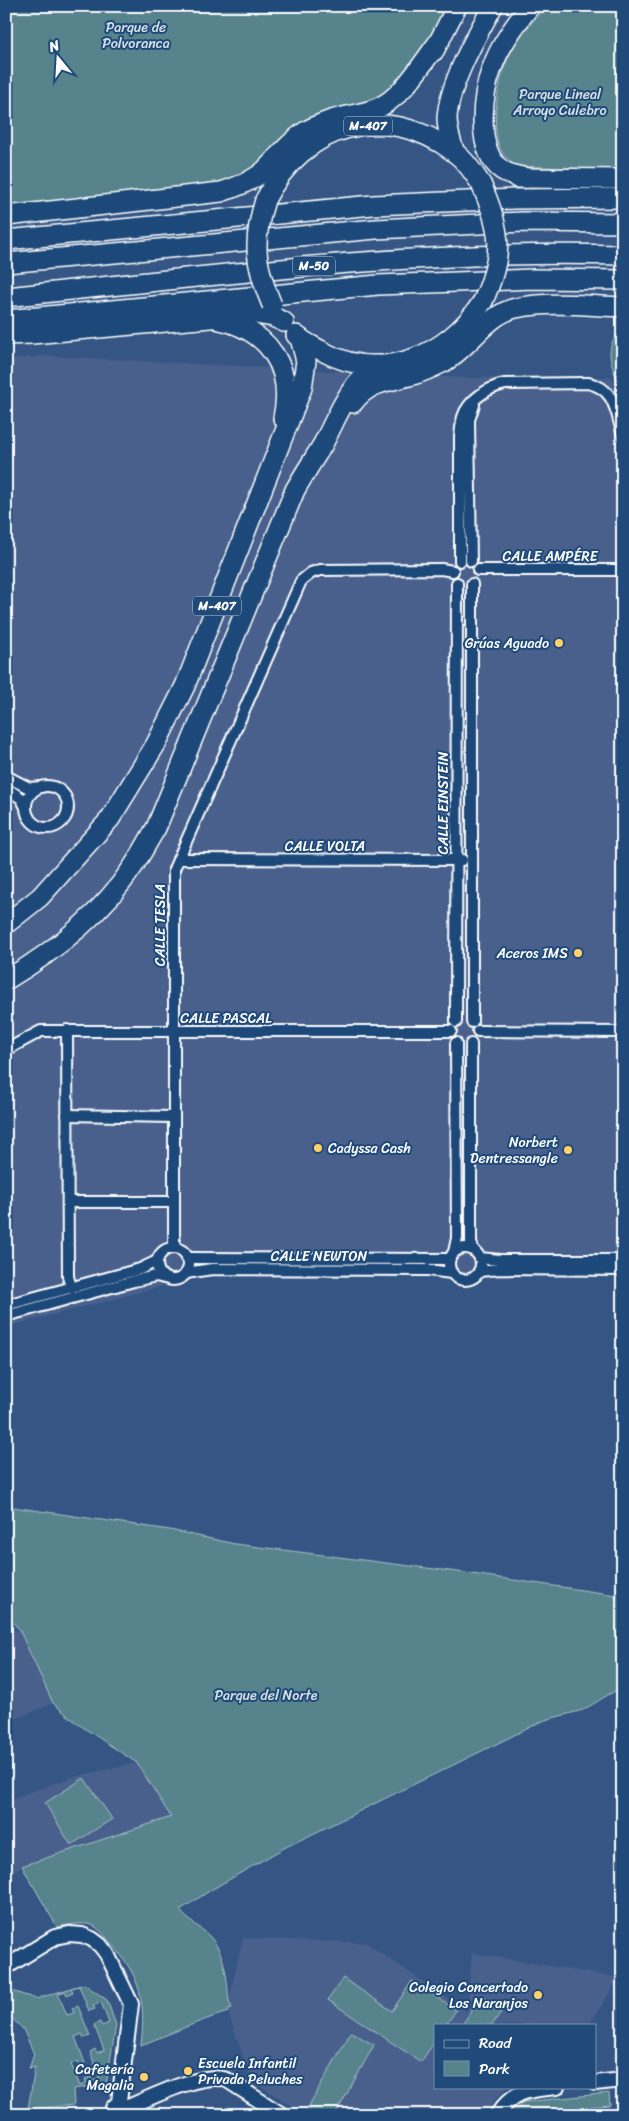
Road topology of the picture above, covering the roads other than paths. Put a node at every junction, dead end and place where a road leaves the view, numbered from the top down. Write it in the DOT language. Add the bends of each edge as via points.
graph roads {
  1 [pos="457,6"];
  2 [pos="493,6"];
  3 [pos="530,6"];
  4 [pos="440,40"];
  5 [pos="378,125"];
  6 [pos="460,158"];
  7 [pos="527,178"];
  8 [pos="623,179"];
  9 [pos="274,183"];
  10 [pos="623,198"];
  11 [pos="515,199"];
  12 [pos="116,205"];
  13 [pos="623,207"];
  14 [pos="6,216"];
  15 [pos="623,222"];
  16 [pos="6,240"];
  17 [pos="623,255"];
  18 [pos="6,263"];
  19 [pos="623,270"];
  20 [pos="533,278"];
  21 [pos="623,280"];
  22 [pos="6,297"];
  23 [pos="576,304"];
  24 [pos="479,307"];
  25 [pos="623,307"];
  26 [pos="214,318"];
  27 [pos="6,320"];
  28 [pos="284,322"];
  29 [pos="6,335"];
  30 [pos="300,338"];
  31 [pos="376,365"];
  32 [pos="623,435"];
  33 [pos="322,444"];
  34 [pos="273,466"];
  35 [pos="465,561"];
  36 [pos="478,570"];
  37 [pos="623,570"];
  38 [pos="453,571"];
  39 [pos="457,583"];
  40 [pos="472,584"];
  41 [pos="149,755"];
  42 [pos="6,776"];
  43 [pos="42,787"];
  44 [pos="6,788"];
  45 [pos="26,807"];
  46 [pos="178,859"];
  47 [pos="457,860"];
  48 [pos="471,861"];
  49 [pos="6,911"];
  50 [pos="6,924"];
  51 [pos="6,980"];
  52 [pos="454,1027"];
  53 [pos="475,1027"];
  54 [pos="67,1030"];
  55 [pos="173,1031"];
  56 [pos="623,1032"];
  57 [pos="456,1043"];
  58 [pos="471,1044"];
  59 [pos="6,1050"];
  60 [pos="67,1115"];
  61 [pos="173,1116"];
  62 [pos="68,1202"];
  63 [pos="174,1202"];
  64 [pos="174,1248"];
  65 [pos="477,1254"];
  66 [pos="452,1255"];
  67 [pos="187,1258"];
  68 [pos="623,1260"];
  69 [pos="157,1261"];
  70 [pos="623,1270"];
  71 [pos="479,1272"];
  72 [pos="186,1273"];
  73 [pos="451,1273"];
  74 [pos="164,1278"];
  75 [pos="71,1288"];
  76 [pos="6,1305"];
  77 [pos="6,1316"];
  78 [pos="6,1967"];
  79 [pos="623,2081"];
  80 [pos="596,2083"];
  81 [pos="548,2088"];
  82 [pos="112,2112"];
  83 [pos="282,2115"];
  84 [pos="497,2115"];
  1 -- 4 [label="highway, M-407"];
  2 -- 6 [label="highway, M-407" via="479,30 450,100 447,120"];
  3 -- 7 [label="highway" via="510,31 491,68 484,103 485,142 494,162 506,172"];
  4 -- 5 [label="highway, M-407" via="411,94 397,112"];
  4 -- 12 [label="highway" via="392,99 377,108 334,118 308,130 286,146 264,170 241,185 221,192"];
  5 -- 6 [label="highway, M-407" via="406,128 423,134"];
  5 -- 9 [label="highway, M-407" via="353,127 329,135 288,164"];
  6 -- 7 [label="highway" via="488,177"];
  6 -- 24 [label="highway, M-407, bridge" via="481,184 493,210 497,231 494,276"];
  7 -- 8 [label="highway"];
  9 -- 12 [label="highway" via="244,194"];
  9 -- 28 [label="highway, M-407, bridge" via="259,220 256,251 260,278"];
  10 -- 11 [label="highway"];
  11 -- 13 [label="highway"];
  11 -- 16 [label="highway" via="373,205"];
  12 -- 14 [label="highway"];
  15 -- 18 [label="highway, M-50" via="524,222 376,229"];
  17 -- 22 [label="highway, M-50" via="393,260"];
  19 -- 20 [label="highway"];
  20 -- 21 [label="highway"];
  20 -- 27 [label="highway" via="378,285"];
  23 -- 24 [label="highway" via="510,301"];
  23 -- 25 [label="highway"];
  23 -- 33 [label="highway" via="517,308 497,316 464,348 443,362 414,375 370,386 355,400"];
  24 -- 31 [label="highway, M-407" via="452,338 429,353"];
  26 -- 28 [label="highway" via="255,314"];
  26 -- 29 [label="highway"];
  26 -- 34 [label="highway" via="254,334 279,363 287,400"];
  28 -- 30 [label="highway, M-407"];
  30 -- 31 [label="highway, M-407" via="331,356 356,364"];
  30 -- 34 [label="highway, M-407" via="306,361 302,388"];
  31 -- 33 [label="highway, M-407" via="360,378 351,391"];
  32 -- 35 [label="street" via="612,400 598,385 505,384 487,390 476,400 469,420"];
  33 -- 51 [label="highway, M-407" via="295,490 156,828 132,869 98,911 61,944"];
  34 -- 41 [label="highway, M-407" via="185,686"];
  35 -- 36 [label="street" via="474,562"];
  35 -- 38 [label="street" via="457,562"];
  36 -- 37 [label="street, CALLE AMPÉRE"];
  36 -- 40 [label="street"];
  38 -- 39 [label="street"];
  38 -- 46 [label="street, CALLE TESLA" via="320,570 301,581"];
  39 -- 40 [label="street" via="464,586"];
  39 -- 47 [label="street, CALLE EINSTEIN"];
  40 -- 48 [label="street, CALLE EINSTEIN"];
  41 -- 49 [label="highway, M-407" via="57,867 31,893"];
  41 -- 50 [label="highway, M-407" via="110,819 40,897"];
  42 -- 43 [label="street" via="29,788"];
  43 -- 45 [label="street" via="30,796"];
  43 -- 45 [label="street" via="62,792 68,808 65,817 55,826 42,827 32,821"];
  44 -- 45 [label="street" via="21,798"];
  46 -- 47 [label="street, CALLE VOLTA"];
  46 -- 55 [label="street, CALLE TESLA" via="173,881"];
  47 -- 48 [label="street, CALLE VOLTA"];
  47 -- 52 [label="street, CALLE EINSTEIN"];
  48 -- 53 [label="street, CALLE EINSTEIN"];
  52 -- 53 [label="street" via="464,1019"];
  52 -- 55 [label="street, CALLE PASCAL"];
  52 -- 57 [label="street" via="453,1040"];
  53 -- 56 [label="street"];
  53 -- 58 [label="street" via="476,1038"];
  54 -- 55 [label="street, CALLE PASCAL"];
  54 -- 59 [label="street, CALLE PASCAL" via="41,1031"];
  54 -- 60 [label="street"];
  55 -- 61 [label="street, CALLE TESLA"];
  57 -- 58 [label="street" via="463,1046"];
  57 -- 66 [label="street" via="457,1238"];
  58 -- 65 [label="street" via="471,1243"];
  60 -- 61 [label="street"];
  60 -- 62 [label="street"];
  61 -- 63 [label="street, CALLE TESLA"];
  62 -- 63 [label="street"];
  62 -- 75 [label="street" via="68,1276"];
  63 -- 64 [label="street, CALLE TESLA"];
  64 -- 67 [label="street" via="181,1250"];
  64 -- 69 [label="street" via="160,1253"];
  65 -- 66 [label="street" via="466,1248"];
  65 -- 68 [label="street" via="500,1260"];
  65 -- 71 [label="street" via="481,1265"];
  66 -- 67 [label="street, CALLE NEWTON"];
  66 -- 73 [label="street" via="448,1266"];
  67 -- 72 [label="street"];
  69 -- 74 [label="street" via="157,1270"];
  69 -- 75 [label="street" via="140,1269"];
  70 -- 71 [label="street" via="500,1269"];
  71 -- 73 [label="street" via="464,1281"];
  72 -- 73 [label="street, CALLE NEWTON" via="212,1269 428,1270"];
  72 -- 74 [label="street" via="175,1280"];
  74 -- 77 [label="street" via="156,1276 134,1281"];
  75 -- 76 [label="street"];
  78 -- 82 [label="street" via="55,1937 69,1934 92,1939 107,1954 131,2004 119,2102"];
  79 -- 80 [label="street"];
  81 -- 84 [label="street" via="522,2091 512,2096"];
  82 -- 83 [label="street" via="199,2080 219,2077"];
}
